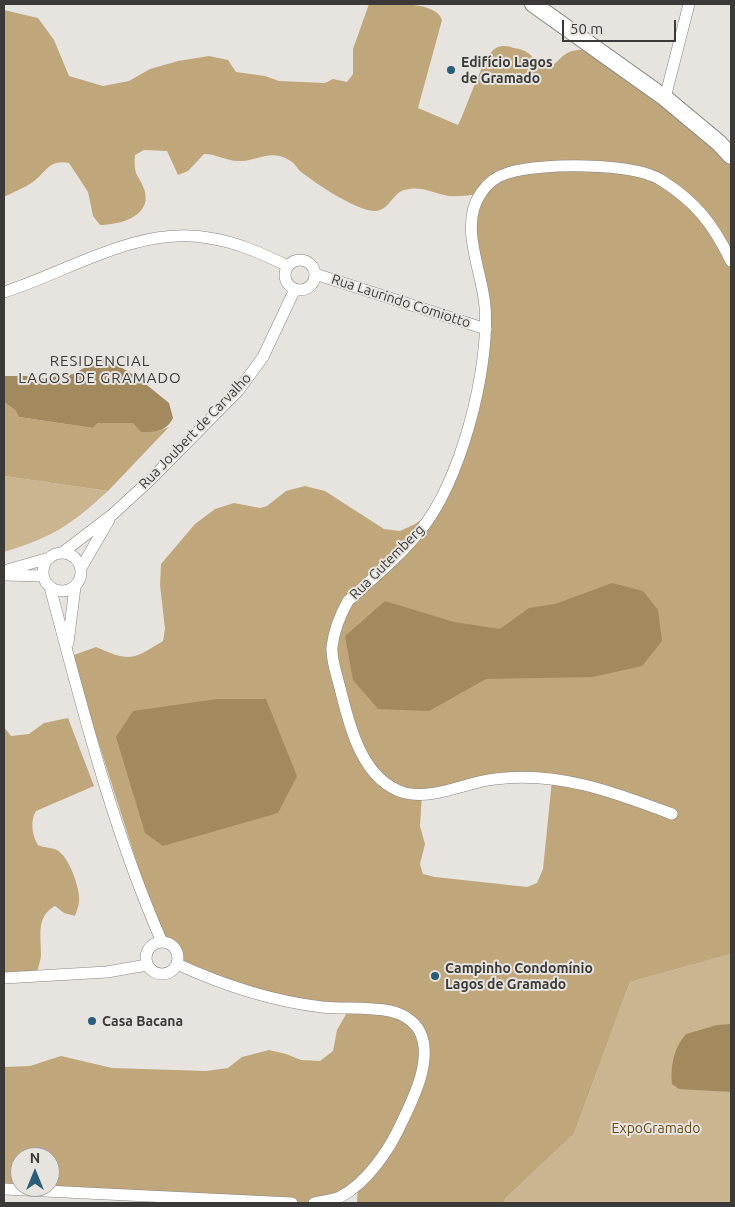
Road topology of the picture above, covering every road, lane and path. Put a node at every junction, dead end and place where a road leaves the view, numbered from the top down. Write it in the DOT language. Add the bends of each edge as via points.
graph roads {
  1 [pos="533,4"];
  2 [pos="690,4"];
  3 [pos="666,98"];
  4 [pos="731,156"];
  5 [pos="731,261"];
  6 [pos="288,266"];
  7 [pos="315,274"];
  8 [pos="295,290"];
  9 [pos="4,292"];
  10 [pos="486,329"];
  11 [pos="113,514"];
  12 [pos="62,553"];
  13 [pos="49,558"];
  14 [pos="81,568"];
  15 [pos="4,571"];
  16 [pos="4,575"];
  17 [pos="43,576"];
  18 [pos="75,587"];
  19 [pos="50,588"];
  20 [pos="67,650"];
  21 [pos="672,814"];
  22 [pos="162,942"];
  23 [pos="177,964"];
  24 [pos="148,965"];
  25 [pos="4,978"];
  26 [pos="4,1188"];
  27 [pos="292,1203"];
  28 [pos="314,1203"];
  1 -- 3 [label="main road"];
  2 -- 3 [label="street"];
  3 -- 4 [label="main road"];
  5 -- 10 [label="street, Rua Gutemberg" via="704,214 658,178 619,168 587,166 507,173 493,180 480,194 471,221"];
  6 -- 7 [label="street" via="304,261"];
  6 -- 8 [label="street" via="286,282"];
  6 -- 9 [label="street" via="208,237 180,236 126,246"];
  7 -- 8 [label="street" via="311,285"];
  7 -- 10 [label="street, Rua Laurindo Comiotto"];
  8 -- 11 [label="street, Rua Joubert de Carvalho" via="263,357 238,391"];
  10 -- 21 [label="street, Rua Gutemberg" via="484,361 474,405 447,489 419,533 348,601 340,614 332,648 347,717 358,747 383,780 394,789 407,793 422,794 494,779 533,778 601,788"];
  11 -- 12 [label="street, Rua Joubert de Carvalho"];
  11 -- 14 [label="street, Rua Joubert de Carvalho"];
  12 -- 13 [label="street"];
  12 -- 14 [label="street" via="74,557"];
  13 -- 15 [label="street"];
  13 -- 17 [label="street"];
  14 -- 18 [label="street"];
  16 -- 17 [label="street"];
  17 -- 19 [label="street"];
  18 -- 19 [label="street" via="63,592"];
  18 -- 20 [label="street"];
  19 -- 20 [label="street"];
  20 -- 22 [label="street" via="122,836"];
  22 -- 23 [label="street" via="177,952"];
  22 -- 24 [label="street" via="147,953"];
  23 -- 24 [label="street" via="163,975"];
  23 -- 28 [label="street" via="265,997 321,1007 390,1011 407,1018 419,1031 424,1045 423,1066 401,1125 377,1163 358,1183 340,1197"];
  24 -- 25 [label="street" via="107,972"];
  26 -- 27 [label="street"];
}
